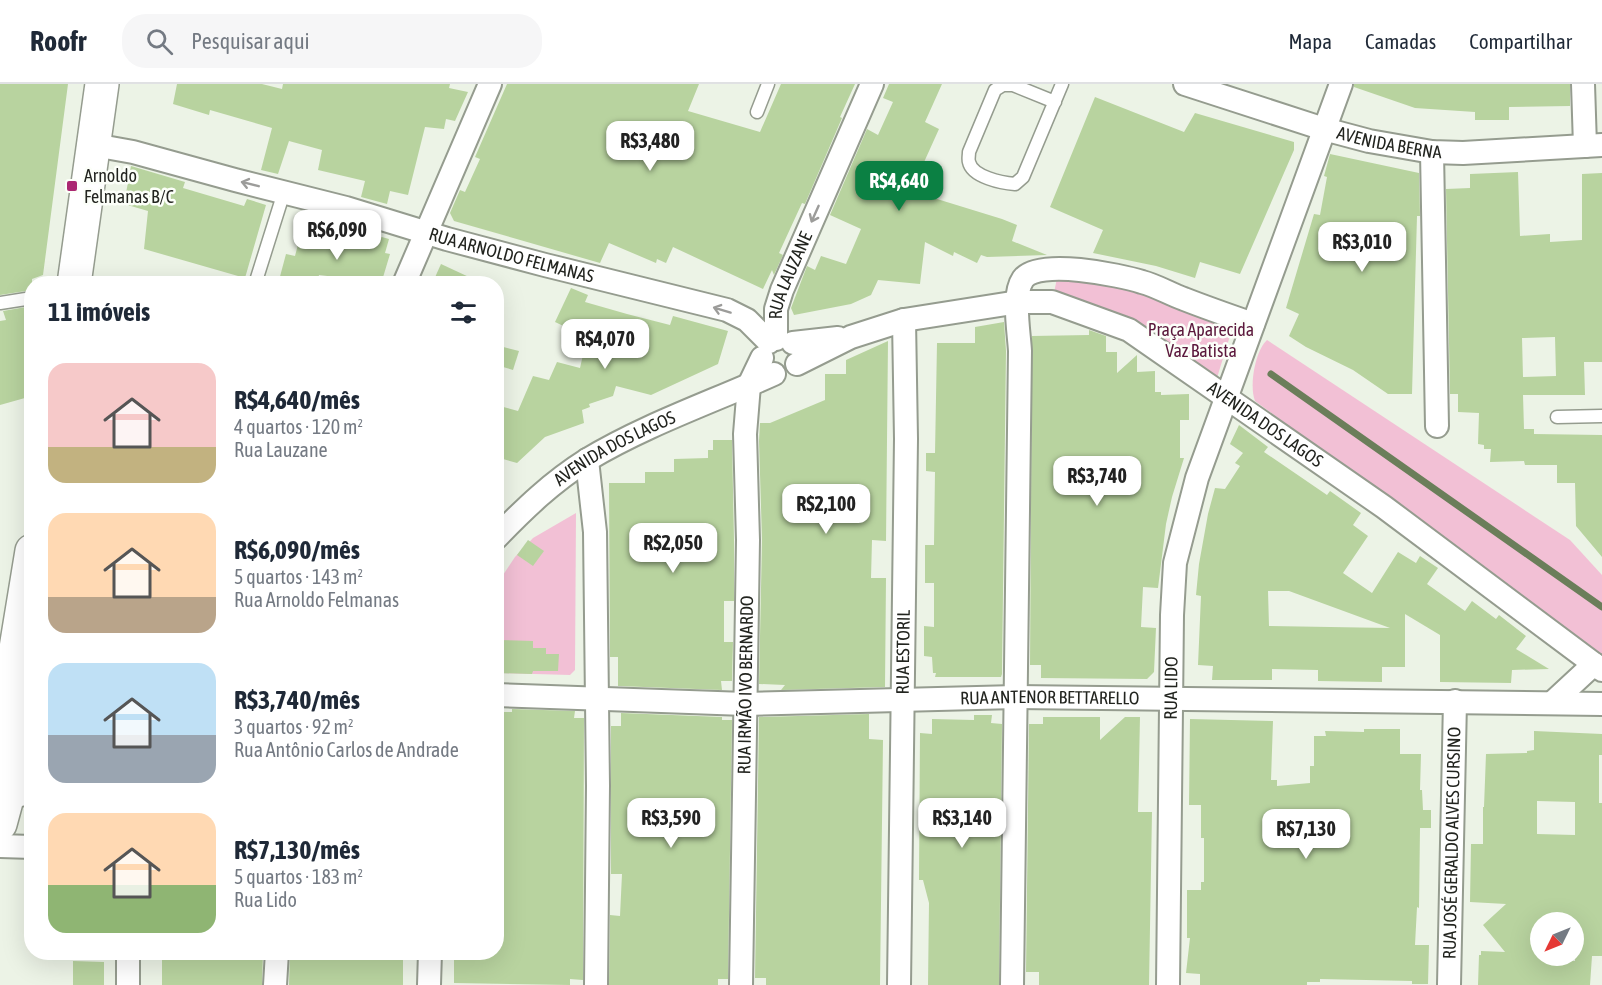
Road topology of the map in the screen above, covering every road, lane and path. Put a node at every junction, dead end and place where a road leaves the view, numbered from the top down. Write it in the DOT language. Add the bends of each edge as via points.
graph roads {
  1 [pos="102,84"];
  2 [pos="116,84"];
  3 [pos="490,84"];
  4 [pos="768,84"];
  5 [pos="872,84"];
  6 [pos="1062,84"];
  7 [pos="1185,84"];
  8 [pos="1341,84"];
  9 [pos="1583,84"];
  10 [pos="1055,102"];
  11 [pos="757,112"];
  12 [pos="1324,129"];
  13 [pos="1593,145"];
  14 [pos="100,146"];
  15 [pos="1432,152"];
  16 [pos="284,192"];
  17 [pos="425,232"];
  18 [pos="77,276"];
  19 [pos="256,276"];
  20 [pos="407,276"];
  21 [pos="24,299"];
  22 [pos="1018,302"];
  23 [pos="0,303"];
  24 [pos="904,320"];
  25 [pos="1253,324"];
  26 [pos="779,353"];
  27 [pos="749,385"];
  28 [pos="1227,398"];
  29 [pos="1602,416"];
  30 [pos="1557,417"];
  31 [pos="1437,426"];
  32 [pos="587,460"];
  33 [pos="504,530"];
  34 [pos="24,606"];
  35 [pos="16,660"];
  36 [pos="1598,667"];
  37 [pos="504,695"];
  38 [pos="1016,697"];
  39 [pos="596,698"];
  40 [pos="1172,698"];
  41 [pos="1455,700"];
  42 [pos="903,701"];
  43 [pos="1553,702"];
  44 [pos="745,704"];
  45 [pos="1602,704"];
  46 [pos="3,709"];
  47 [pos="12,757"];
  48 [pos="10,803"];
  49 [pos="0,846"];
  50 [pos="24,847"];
  51 [pos="129,960"];
  52 [pos="277,960"];
  53 [pos="430,960"];
  54 [pos="128,985"];
  55 [pos="275,985"];
  56 [pos="429,985"];
  57 [pos="596,985"];
  58 [pos="741,985"];
  59 [pos="899,985"];
  60 [pos="1012,985"];
  61 [pos="1168,985"];
  62 [pos="1449,985"];
  1 -- 14 [label="main road"];
  2 -- 14 [label="main road"];
  3 -- 17 [label="street"];
  4 -- 11 [label="lane"];
  5 -- 26 [label="street, RUA LAUZANE, one-way" via="782,290 776,309"];
  6 -- 10 [label="lane"];
  7 -- 12 [label="street, AVENIDA BERNA"];
  8 -- 12 [label="street, RUA LIDO"];
  9 -- 13 [label="street"];
  10 -- 10 [label="lane" via="1023,177 1015,184 1005,183 975,172 969,163 969,152 995,90 1013,85"];
  12 -- 15 [label="street, AVENIDA BERNA"];
  12 -- 25 [label="street, RUA LIDO"];
  13 -- 15 [label="street, AVENIDA BERNA"];
  16 -- 14 [label="street, RUA ARNOLDO FELMANAS, one-way"];
  14 -- 18 [label="main road"];
  15 -- 31 [label="street"];
  16 -- 17 [label="street, RUA ARNOLDO FELMANAS"];
  16 -- 19 [label="lane"];
  17 -- 20 [label="street"];
  26 -- 17 [label="street, RUA ARNOLDO FELMANAS, one-way" via="747,320 727,310"];
  21 -- 23 [label="lane"];
  22 -- 24 [label="street, AVENIDA DOS LAGOS"];
  22 -- 25 [label="street" via="1018,288 1026,275 1068,268 1143,282"];
  22 -- 28 [label="street, AVENIDA DOS LAGOS" via="1052,302 1129,330"];
  22 -- 38 [label="street"];
  24 -- 26 [label="street, AVENIDA DOS LAGOS"];
  24 -- 42 [label="street, RUA ESTORIL"];
  25 -- 28 [label="street, RUA LIDO"];
  26 -- 27 [label="street"];
  27 -- 32 [label="street, AVENIDA DOS LAGOS"];
  27 -- 44 [label="street, RUA IRMÃO IVO BERNARDO" via="745,434"];
  28 -- 36 [label="street, AVENIDA DOS LAGOS" via="1384,507"];
  28 -- 40 [label="street, RUA LIDO" via="1197,478 1175,563"];
  29 -- 30 [label="lane"];
  32 -- 33 [label="street, AVENIDA DOS LAGOS" via="534,499"];
  32 -- 39 [label="street" via="595,532"];
  34 -- 35 [label="main road"];
  35 -- 46 [label="main road"];
  35 -- 47 [label="main road"];
  36 -- 43 [label="street"];
  37 -- 39 [label="street, RUA ANTENOR BETTARELLO"];
  38 -- 40 [label="street, RUA ANTENOR BETTARELLO"];
  38 -- 42 [label="street, RUA ANTENOR BETTARELLO"];
  38 -- 60 [label="street"];
  39 -- 44 [label="street, RUA ANTENOR BETTARELLO"];
  39 -- 57 [label="street"];
  40 -- 41 [label="street, RUA ANTENOR BETTARELLO"];
  40 -- 61 [label="street, RUA LIDO"];
  41 -- 43 [label="street, RUA ANTENOR BETTARELLO"];
  41 -- 62 [label="street, RUA JOSÉ GERALDO ALVES CURSINO"];
  42 -- 44 [label="street, RUA ANTENOR BETTARELLO"];
  42 -- 59 [label="street, RUA ESTORIL"];
  43 -- 45 [label="street, RUA ANTENOR BETTARELLO"];
  44 -- 58 [label="street, RUA IRMÃO IVO BERNARDO"];
  46 -- 47 [label="main road"];
  47 -- 48 [label="main road"];
  49 -- 50 [label="street"];
  51 -- 54 [label="street"];
  52 -- 55 [label="street"];
  53 -- 56 [label="street"];
}
